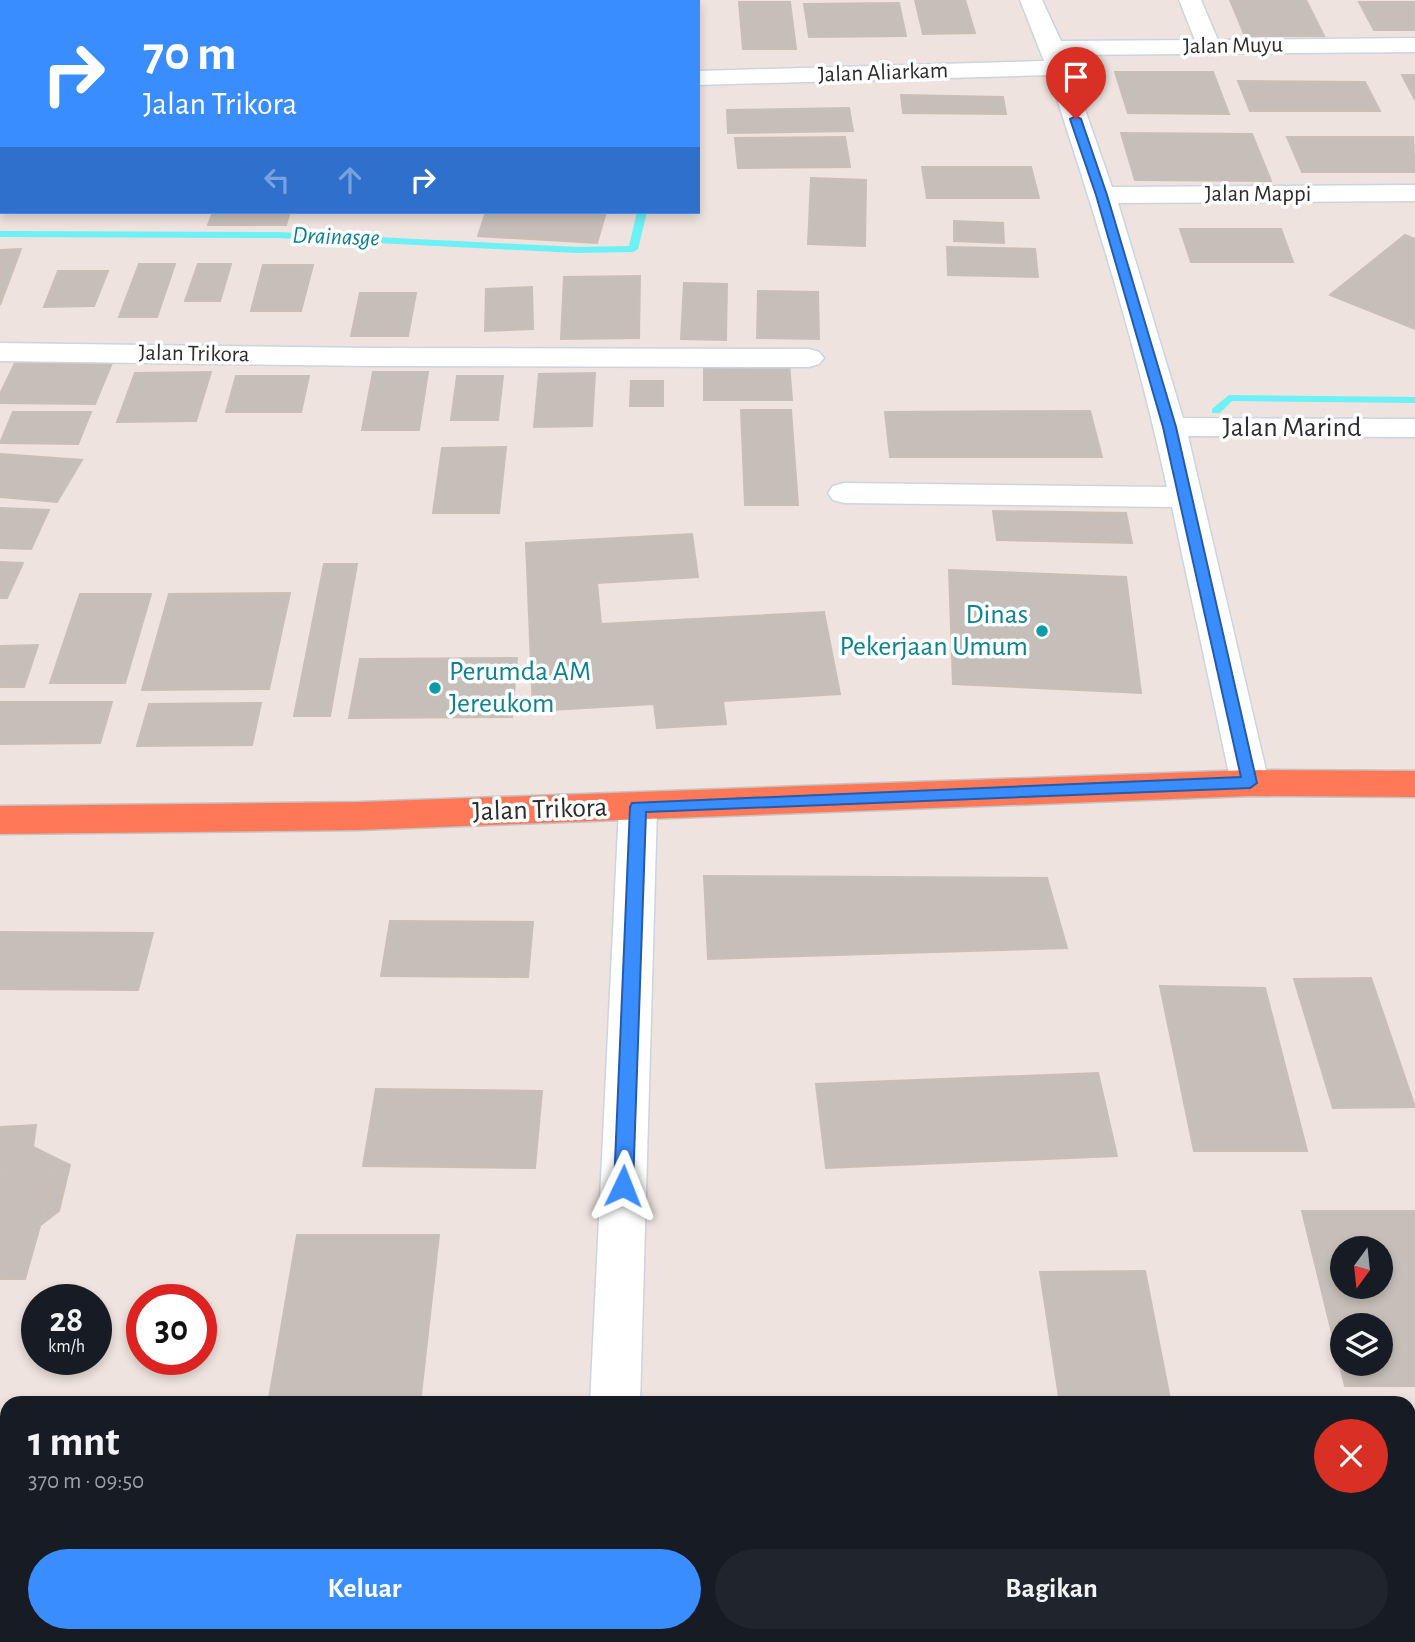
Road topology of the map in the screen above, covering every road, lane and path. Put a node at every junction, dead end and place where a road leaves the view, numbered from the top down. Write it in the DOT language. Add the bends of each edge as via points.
graph roads {
  1 [pos="1031,0"];
  2 [pos="1190,0"];
  3 [pos="1415,45"];
  4 [pos="1209,46"];
  5 [pos="1055,58"];
  6 [pos="703,78"];
  7 [pos="1415,193"];
  8 [pos="1102,195"];
  9 [pos="0,352"];
  10 [pos="808,358"];
  11 [pos="1170,427"];
  12 [pos="1415,428"];
  13 [pos="844,493"];
  14 [pos="1186,497"];
  15 [pos="1250,783"];
  16 [pos="1415,784"];
  17 [pos="638,807"];
  18 [pos="0,820"];
  19 [pos="615,1396"];
  1 -- 5 [label="street"];
  2 -- 4 [label="street"];
  3 -- 4 [label="street, Jalan Muyu"];
  4 -- 5 [label="street, Jalan Muyu"];
  5 -- 6 [label="street, Jalan Aliarkam"];
  5 -- 8 [label="street"];
  7 -- 8 [label="street, Jalan Mappi"];
  8 -- 11 [label="street"];
  9 -- 10 [label="street, Jalan Trikora"];
  11 -- 12 [label="street, Jalan Marind"];
  11 -- 14 [label="street"];
  13 -- 14 [label="street"];
  14 -- 15 [label="street"];
  15 -- 16 [label="highway, Jalan Trikora"];
  15 -- 17 [label="highway, Jalan Trikora"];
  17 -- 18 [label="highway, Jalan Trikora"];
  17 -- 19 [label="street"];
}
